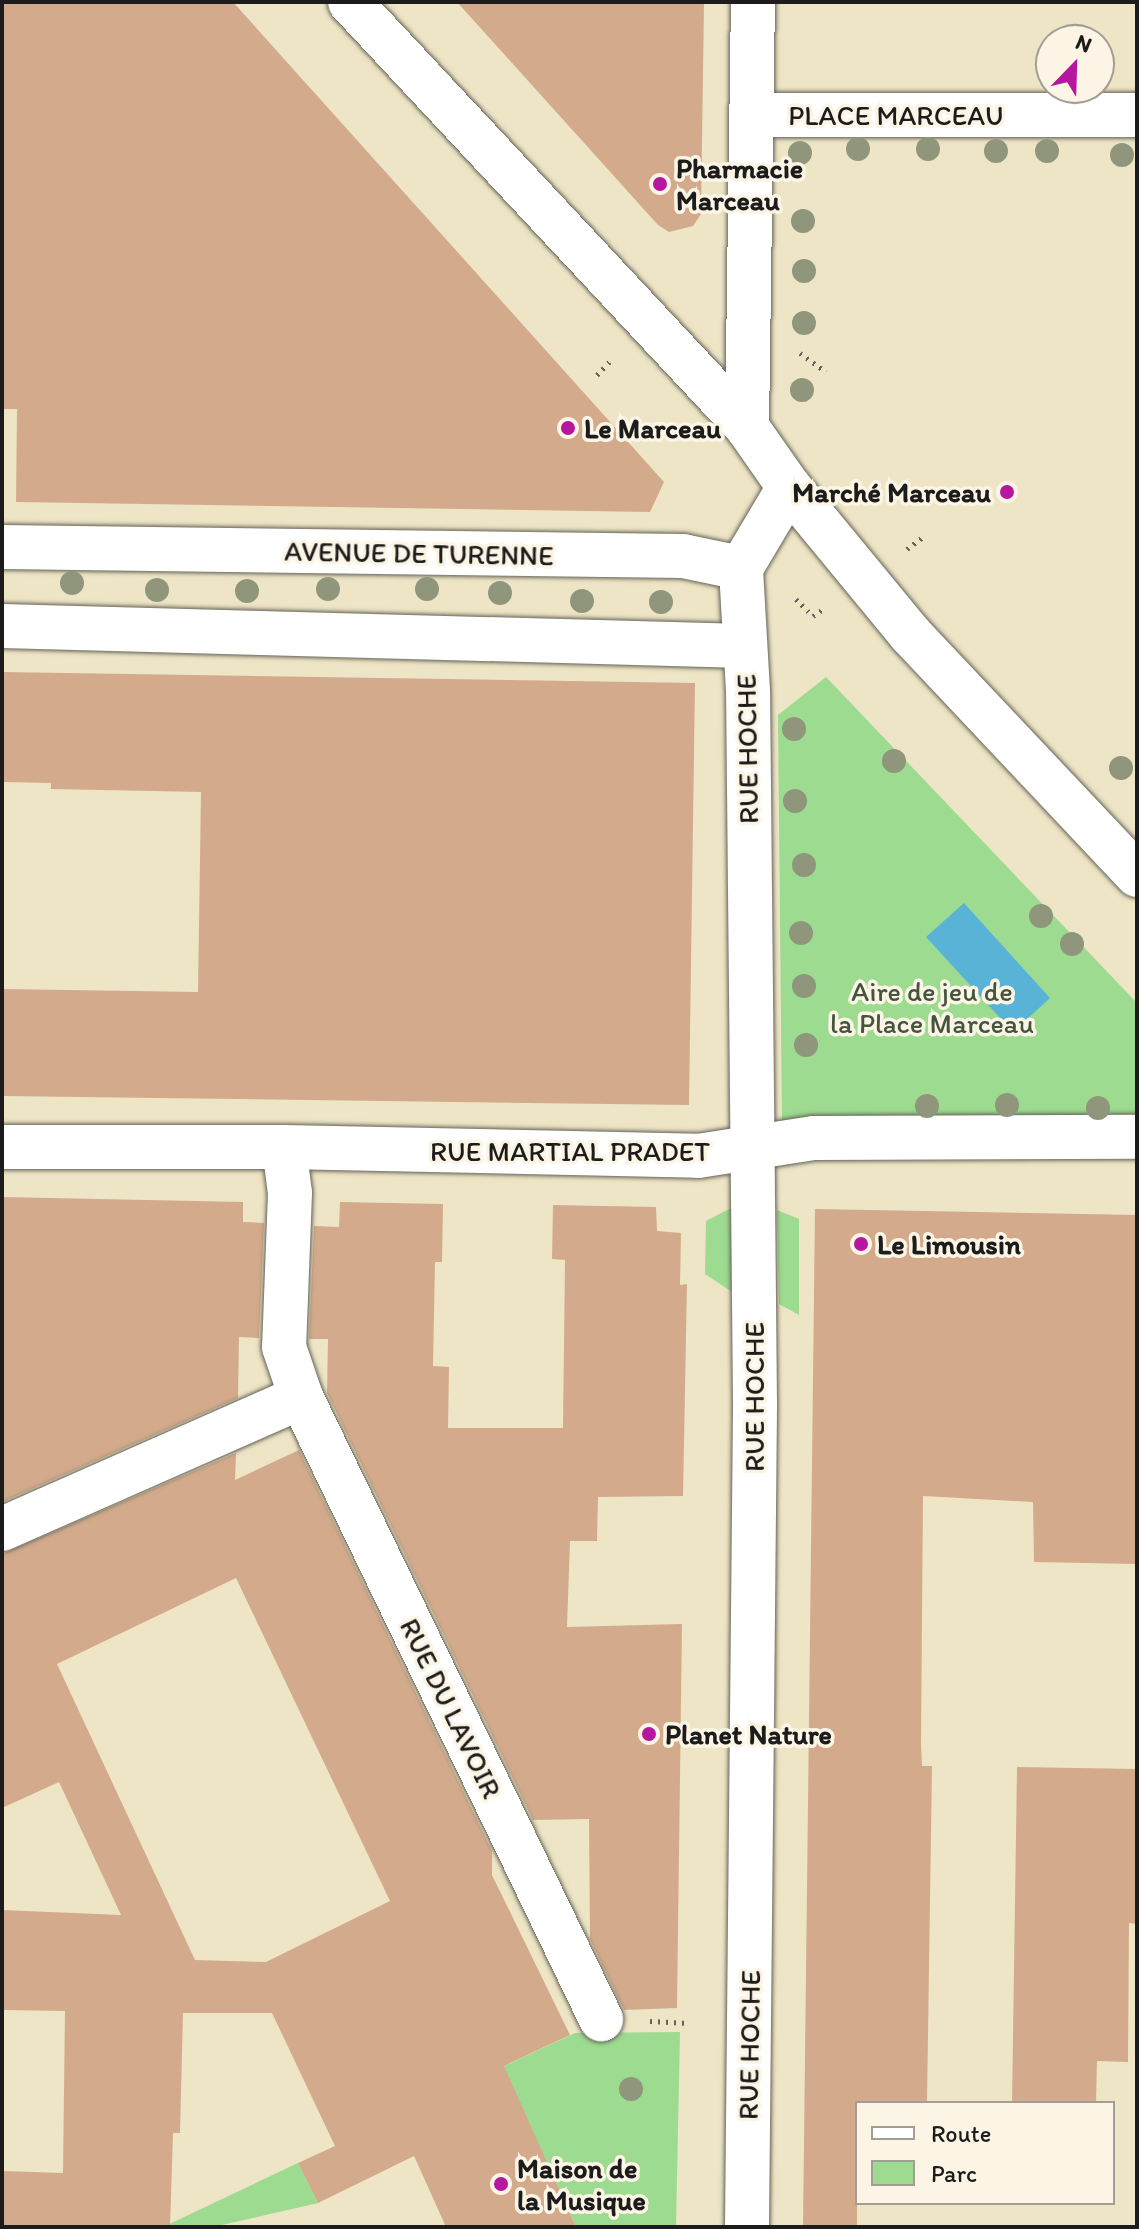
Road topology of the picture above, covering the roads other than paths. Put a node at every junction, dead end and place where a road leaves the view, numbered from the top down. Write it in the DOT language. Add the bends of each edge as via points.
graph roads {
  1 [pos="350,2"];
  2 [pos="753,2"];
  3 [pos="751,115"];
  4 [pos="1137,115"];
  5 [pos="747,427"];
  6 [pos="789,487"];
  7 [pos="2,547"];
  8 [pos="741,568"];
  9 [pos="2,626"];
  10 [pos="745,646"];
  11 [pos="1137,875"];
  12 [pos="1137,1137"];
  13 [pos="752,1145"];
  14 [pos="2,1147"];
  15 [pos="284,1147"];
  16 [pos="301,1397"];
  17 [pos="2,1529"];
  18 [pos="601,2019"];
  19 [pos="747,2227"];
  1 -- 5 [label="street"];
  2 -- 3 [label="street"];
  3 -- 4 [label="street, PLACE MARCEAU"];
  3 -- 5 [label="street"];
  5 -- 6 [label="street"];
  6 -- 8 [label="street"];
  6 -- 11 [label="street" via="911,635"];
  7 -- 8 [label="street, AVENUE DE TURENNE" via="683,556"];
  8 -- 10 [label="street, RUE HOCHE"];
  9 -- 10 [label="street"];
  10 -- 13 [label="street, RUE HOCHE"];
  12 -- 13 [label="street, RUE MARTIAL PRADET" via="814,1138"];
  13 -- 15 [label="street, RUE MARTIAL PRADET" via="698,1156"];
  13 -- 19 [label="street, RUE HOCHE" via="754,1589"];
  14 -- 15 [label="street, RUE MARTIAL PRADET"];
  15 -- 16 [label="street, RUE DU LAVOIR" via="290,1193 284,1347"];
  16 -- 17 [label="street"];
  16 -- 18 [label="street, RUE DU LAVOIR"];
}
